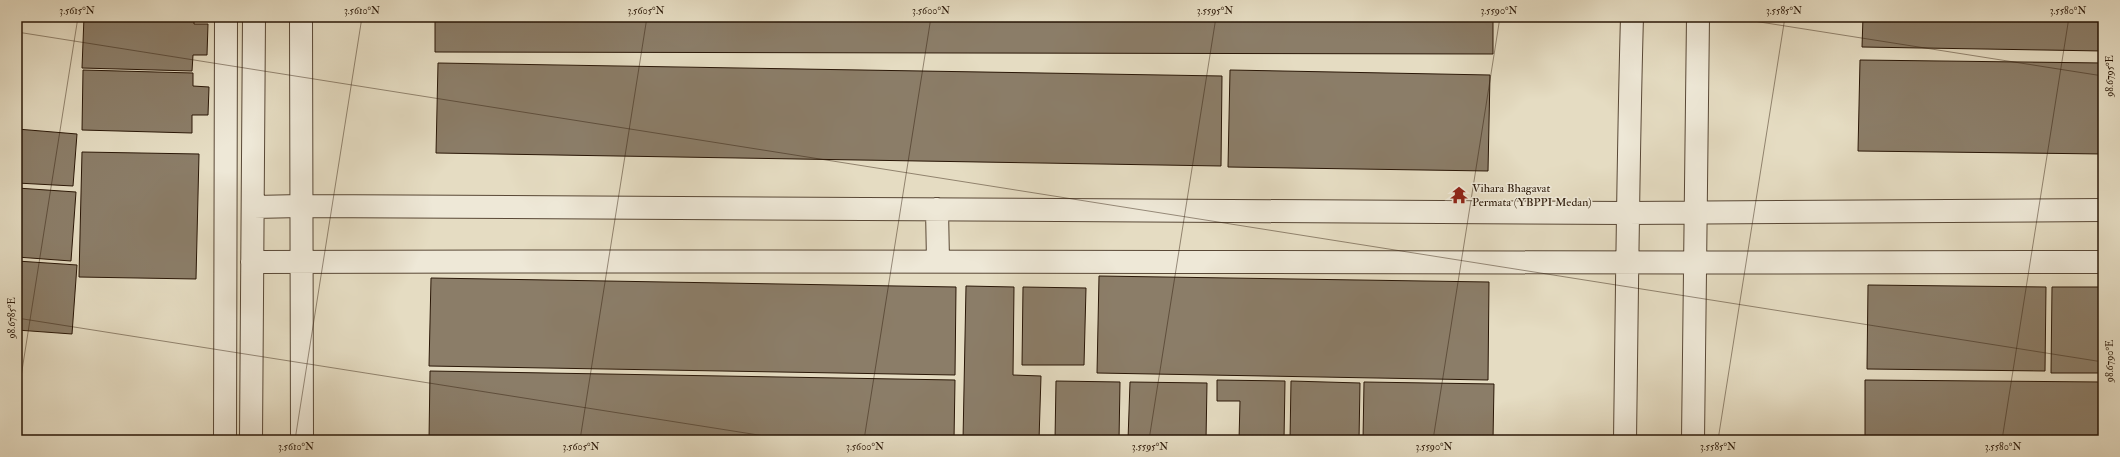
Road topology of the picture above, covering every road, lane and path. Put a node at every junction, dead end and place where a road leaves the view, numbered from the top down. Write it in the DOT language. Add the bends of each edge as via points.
graph roads {
  1 [pos="226,17"];
  2 [pos="254,17"];
  3 [pos="301,17"];
  4 [pos="1632,17"];
  5 [pos="1698,17"];
  6 [pos="301,206"];
  7 [pos="253,208"];
  8 [pos="937,209"];
  9 [pos="2103,210"];
  10 [pos="1696,212"];
  11 [pos="1627,213"];
  12 [pos="938,261"];
  13 [pos="252,262"];
  14 [pos="301,262"];
  15 [pos="2103,262"];
  16 [pos="1628,263"];
  17 [pos="1696,263"];
  18 [pos="225,440"];
  19 [pos="252,440"];
  20 [pos="302,440"];
  21 [pos="1625,440"];
  22 [pos="1693,440"];
  1 -- 18 [label="street"];
  2 -- 7 [label="street"];
  3 -- 6 [label="street"];
  4 -- 11 [label="street"];
  5 -- 10 [label="street"];
  6 -- 7 [label="street"];
  6 -- 8 [label="street"];
  6 -- 14 [label="street"];
  7 -- 13 [label="street"];
  8 -- 11 [label="street"];
  8 -- 12 [label="street"];
  9 -- 10 [label="street"];
  10 -- 11 [label="street"];
  10 -- 17 [label="street"];
  11 -- 16 [label="street"];
  12 -- 14 [label="street"];
  12 -- 16 [label="street"];
  13 -- 14 [label="street"];
  13 -- 19 [label="street"];
  14 -- 20 [label="street"];
  15 -- 17 [label="street"];
  16 -- 17 [label="street"];
  16 -- 21 [label="street"];
  17 -- 22 [label="street"];
}
